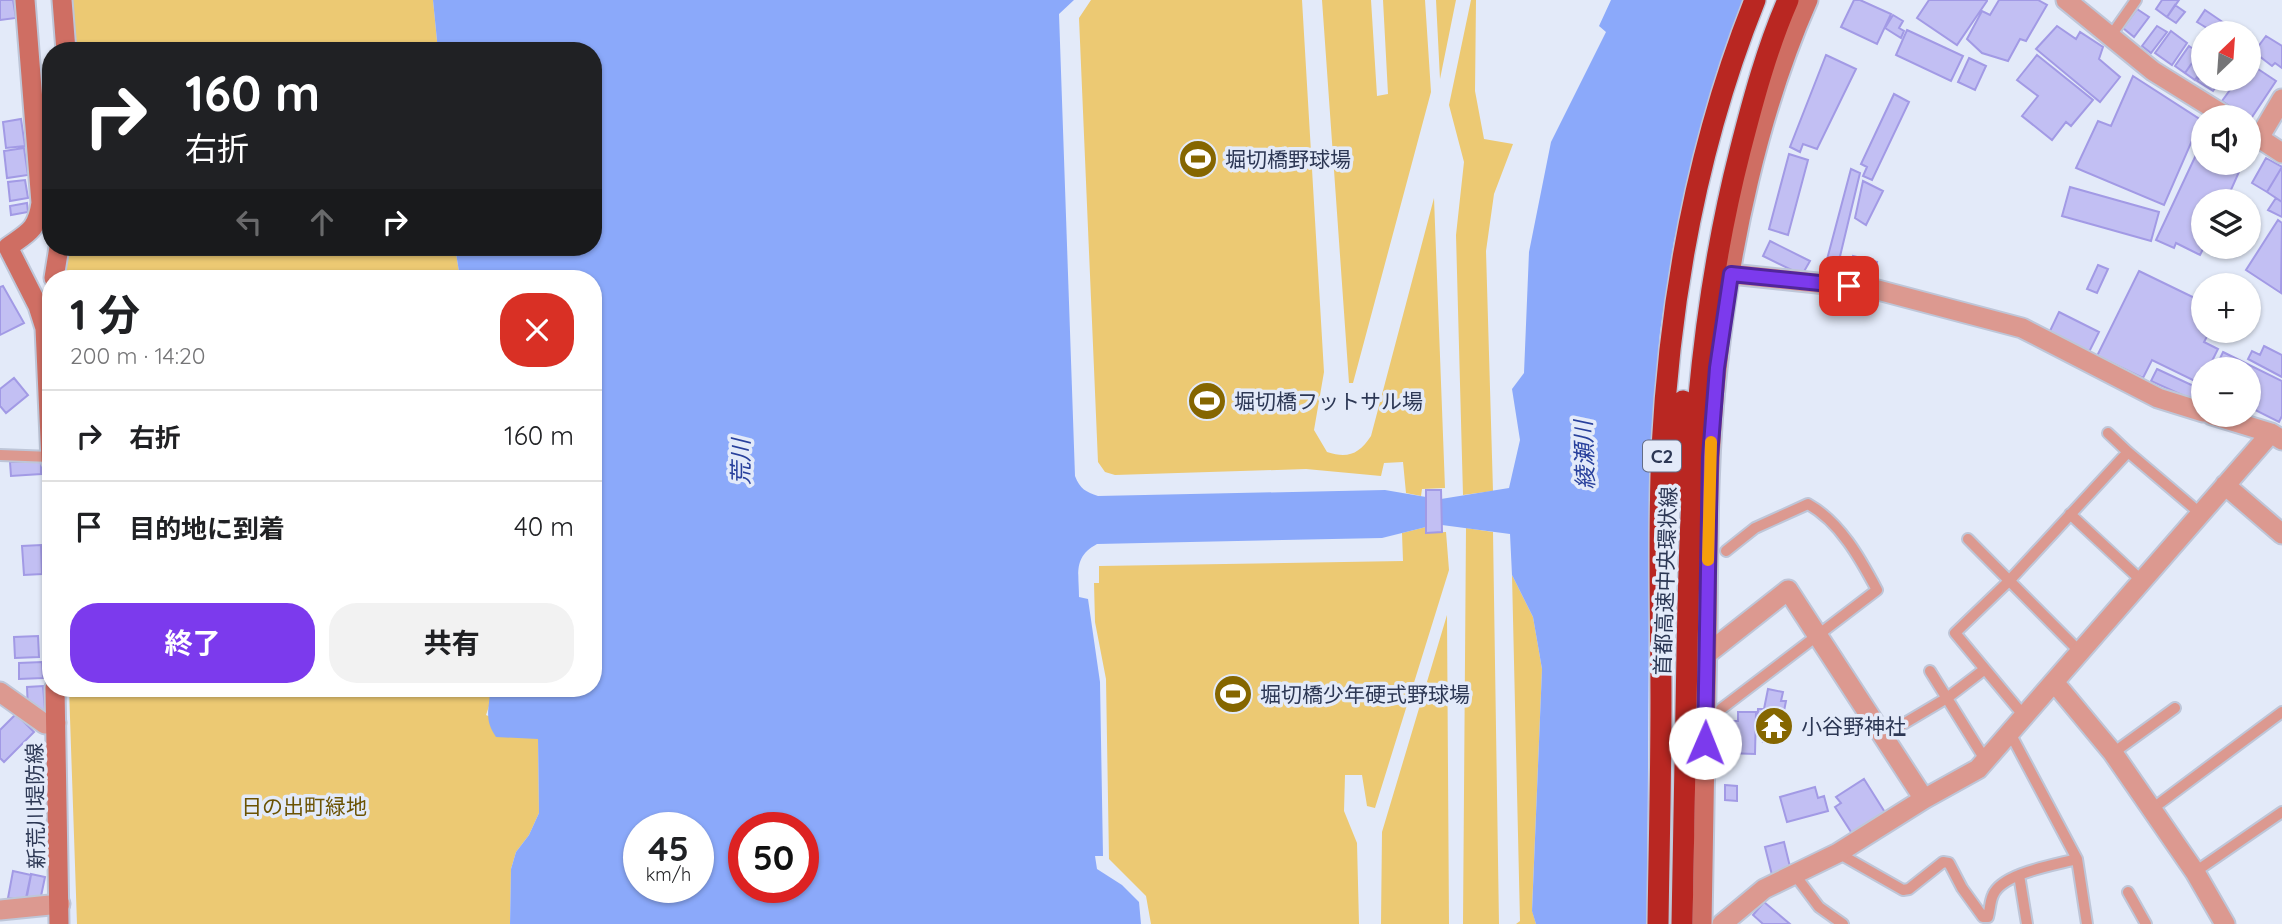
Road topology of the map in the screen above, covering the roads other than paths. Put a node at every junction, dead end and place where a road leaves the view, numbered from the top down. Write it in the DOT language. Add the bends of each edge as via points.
graph roads {
  1 [pos="25,0"];
  2 [pos="62,0"];
  3 [pos="1755,0"];
  4 [pos="1781,0"];
  5 [pos="1788,0"];
  6 [pos="1808,0"];
  7 [pos="2066,0"];
  8 [pos="2136,0"];
  9 [pos="2110,37"];
  10 [pos="65,42"];
  11 [pos="2282,99"];
  12 [pos="2208,105"];
  13 [pos="2261,126"];
  14 [pos="2261,140"];
  15 [pos="2282,153"];
  16 [pos="1731,274"];
  17 [pos="42,319"];
  18 [pos="2191,408"];
  19 [pos="2247,427"];
  20 [pos="2108,433"];
  21 [pos="2279,438"];
  22 [pos="2128,452"];
  23 [pos="0,455"];
  24 [pos="42,458"];
  25 [pos="2225,485"];
  26 [pos="2070,514"];
  27 [pos="2201,514"];
  28 [pos="2282,534"];
  29 [pos="1968,539"];
  30 [pos="1726,551"];
  31 [pos="2009,581"];
  32 [pos="2142,581"];
  33 [pos="1818,635"];
  34 [pos="2080,652"];
  35 [pos="1707,654"];
  36 [pos="1985,669"];
  37 [pos="1930,671"];
  38 [pos="2054,682"];
  39 [pos="0,692"];
  40 [pos="55,697"];
  41 [pos="1947,698"];
  42 [pos="1661,706"];
  43 [pos="2175,708"];
  44 [pos="1721,709"];
  45 [pos="2281,714"];
  46 [pos="2024,716"];
  47 [pos="56,723"];
  48 [pos="2010,733"];
  49 [pos="1883,736"];
  50 [pos="2113,752"];
  51 [pos="1986,761"];
  52 [pos="1924,799"];
  53 [pos="2152,809"];
  54 [pos="2282,812"];
  55 [pos="1839,853"];
  56 [pos="2077,859"];
  57 [pos="2195,873"];
  58 [pos="1795,875"];
  59 [pos="2019,875"];
  60 [pos="2128,892"];
  61 [pos="0,910"];
  62 [pos="59,914"];
  63 [pos="1740,918"];
  64 [pos="1658,924"];
  65 [pos="1682,924"];
  66 [pos="1702,924"];
  67 [pos="1722,924"];
  68 [pos="1843,924"];
  69 [pos="2027,924"];
  70 [pos="2087,924"];
  71 [pos="2146,924"];
  72 [pos="2225,924"];
  1 -- 17 [label="main road" via="41,203 31,230 8,247"];
  2 -- 10 [label="main road"];
  3 -- 42 [label="highway, 首都高速中央環状線 / C2" via="1723,88 1701,171 1669,358 1662,448"];
  4 -- 42 [label="highway" via="1746,92 1708,236 1672,513"];
  5 -- 65 [label="highway, 首都高速中央環状線 / C2" via="1751,108 1724,211 1701,362 1688,580"];
  6 -- 16 [label="main road" via="1773,95"];
  7 -- 9 [label="street"];
  8 -- 9 [label="lane"];
  9 -- 12 [label="street"];
  11 -- 13 [label="street"];
  14 -- 15 [label="street"];
  16 -- 18 [label="street" via="1874,289 2022,328 2158,398"];
  16 -- 35 [label="main road" via="1710,457"];
  19 -- 21 [label="street"];
  20 -- 22 [label="lane"];
  21 -- 25 [label="street"];
  22 -- 26 [label="lane"];
  22 -- 27 [label="lane"];
  23 -- 24 [label="lane"];
  25 -- 27 [label="street"];
  25 -- 28 [label="street"];
  26 -- 31 [label="lane"];
  26 -- 32 [label="lane"];
  27 -- 32 [label="street"];
  29 -- 31 [label="lane"];
  30 -- 33 [label="lane" via="1755,528 1808,504 1820,510 1856,551 1877,590"];
  31 -- 34 [label="lane"];
  31 -- 36 [label="lane" via="1955,634"];
  32 -- 34 [label="street"];
  33 -- 35 [label="street" via="1788,590"];
  33 -- 44 [label="lane"];
  33 -- 49 [label="street"];
  34 -- 38 [label="street"];
  35 -- 66 [label="main road"];
  36 -- 41 [label="lane"];
  36 -- 46 [label="lane"];
  37 -- 41 [label="lane"];
  38 -- 46 [label="street"];
  38 -- 50 [label="street"];
  39 -- 47 [label="street" via="45,724"];
  40 -- 47 [label="main road, 新荒川堤防線"];
  41 -- 49 [label="lane"];
  41 -- 51 [label="lane"];
  42 -- 64 [label="highway, 首都高速中央環状線 / C2"];
  43 -- 50 [label="lane"];
  45 -- 53 [label="lane"];
  46 -- 48 [label="street"];
  47 -- 62 [label="main road, 新荒川堤防線"];
  48 -- 51 [label="street"];
  48 -- 56 [label="lane"];
  49 -- 52 [label="street"];
  50 -- 53 [label="street"];
  51 -- 52 [label="street"];
  52 -- 55 [label="street"];
  53 -- 57 [label="street"];
  54 -- 57 [label="lane"];
  55 -- 58 [label="street"];
  55 -- 59 [label="lane" via="1903,890 1948,863 1983,917 1988,916 2000,885"];
  56 -- 59 [label="lane"];
  56 -- 70 [label="lane"];
  57 -- 72 [label="street"];
  58 -- 63 [label="street" via="1764,889"];
  58 -- 68 [label="lane" via="1819,907"];
  59 -- 69 [label="lane"];
  60 -- 71 [label="lane"];
  61 -- 62 [label="street"];
  63 -- 67 [label="street"];
}
